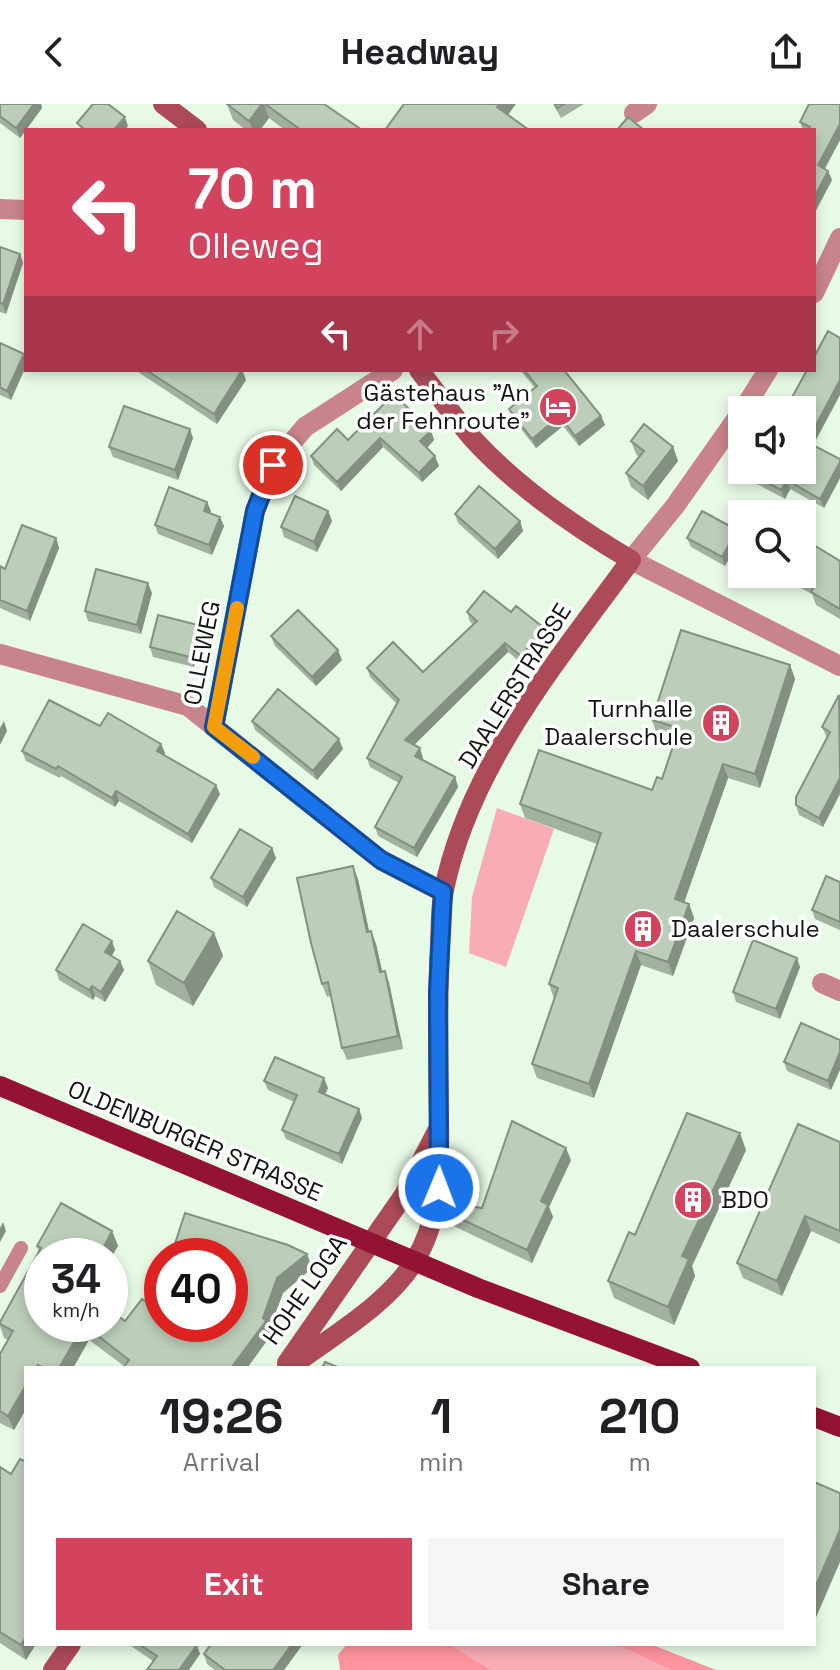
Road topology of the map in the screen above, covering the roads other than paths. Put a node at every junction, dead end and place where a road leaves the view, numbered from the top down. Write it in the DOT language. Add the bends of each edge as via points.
graph roads {
  1 [pos="163,104"];
  2 [pos="194,128"];
  3 [pos="0,209"];
  4 [pos="24,210"];
  5 [pos="840,238"];
  6 [pos="835,266"];
  7 [pos="816,290"];
  8 [pos="390,372"];
  9 [pos="421,372"];
  10 [pos="767,372"];
  11 [pos="752,396"];
  12 [pos="728,431"];
  13 [pos="631,560"];
  14 [pos="0,654"];
  15 [pos="840,666"];
  16 [pos="214,727"];
  17 [pos="443,892"];
  18 [pos="0,1086"];
  19 [pos="439,1128"];
  20 [pos="370,1242"];
  21 [pos="21,1248"];
  22 [pos="414,1261"];
  23 [pos="0,1286"];
  24 [pos="284,1366"];
  25 [pos="292,1366"];
  26 [pos="685,1366"];
  27 [pos="816,1418"];
  28 [pos="840,1427"];
  29 [pos="70,1646"];
  30 [pos="53,1670"];
  1 -- 2 [label="street"];
  3 -- 4 [label="street"];
  5 -- 6 [label="street"];
  6 -- 7 [label="street"];
  8 -- 16 [label="street, OLLEWEG" via="305,427 273,465 255,511"];
  9 -- 13 [label="street" via="505,470 582,531"];
  10 -- 11 [label="street, DAALERSTRASSE"];
  12 -- 13 [label="street, DAALERSTRASSE"];
  13 -- 15 [label="street"];
  13 -- 17 [label="street, DAALERSTRASSE" via="501,747 468,818"];
  14 -- 16 [label="street" via="188,706"];
  16 -- 17 [label="street, OLLEWEG" via="381,860"];
  17 -- 19 [label="street, DAALERSTRASSE"];
  18 -- 20 [label="main road, OLDENBURGER STRASSE"];
  19 -- 20 [label="street, DAALERSTRASSE" via="415,1177"];
  19 -- 22 [label="street, DAALERSTRASSE" via="437,1209"];
  20 -- 22 [label="main road, OLDENBURGER STRASSE"];
  20 -- 24 [label="street, HOHE LOGA"];
  21 -- 23 [label="lane"];
  22 -- 25 [label="street, HOHE LOGA" via="372,1306"];
  22 -- 26 [label="main road, OLDENBURGER STRASSE"];
  27 -- 28 [label="main road"];
  29 -- 30 [label="street"];
}
